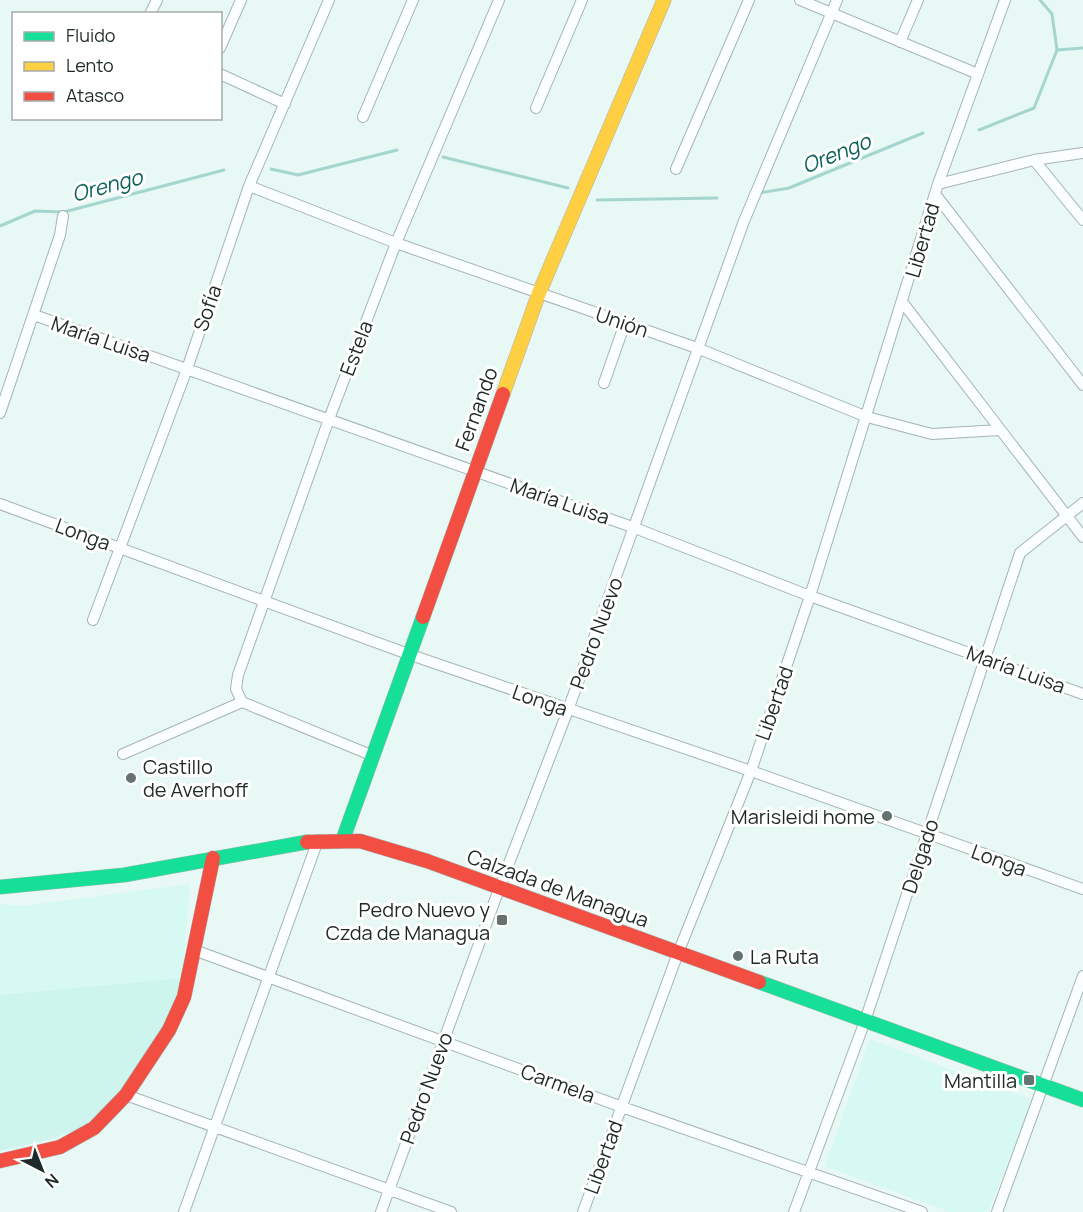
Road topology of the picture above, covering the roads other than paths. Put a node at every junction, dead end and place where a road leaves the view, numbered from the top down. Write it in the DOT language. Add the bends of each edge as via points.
graph roads {
  1 [pos="241,0"];
  2 [pos="329,0"];
  3 [pos="413,0"];
  4 [pos="499,0"];
  5 [pos="582,0"];
  6 [pos="664,0"];
  7 [pos="748,0"];
  8 [pos="800,0"];
  9 [pos="837,0"];
  10 [pos="918,0"];
  11 [pos="1005,0"];
  12 [pos="831,13"];
  13 [pos="900,42"];
  14 [pos="222,43"];
  15 [pos="978,74"];
  16 [pos="222,75"];
  17 [pos="285,104"];
  18 [pos="536,108"];
  19 [pos="363,117"];
  20 [pos="1083,153"];
  21 [pos="1034,160"];
  22 [pos="676,169"];
  23 [pos="249,186"];
  24 [pos="937,189"];
  25 [pos="63,216"];
  26 [pos="1083,220"];
  27 [pos="396,243"];
  28 [pos="539,293"];
  29 [pos="903,303"];
  30 [pos="34,315"];
  31 [pos="625,323"];
  32 [pos="697,348"];
  33 [pos="186,369"];
  34 [pos="604,383"];
  35 [pos="1083,385"];
  36 [pos="0,413"];
  37 [pos="867,417"];
  38 [pos="329,419"];
  39 [pos="1000,430"];
  40 [pos="474,471"];
  41 [pos="1083,503"];
  42 [pos="0,504"];
  43 [pos="1067,517"];
  44 [pos="635,528"];
  45 [pos="1083,537"];
  46 [pos="120,548"];
  47 [pos="810,596"];
  48 [pos="264,600"];
  49 [pos="93,620"];
  50 [pos="408,654"];
  51 [pos="984,657"];
  52 [pos="1083,694"];
  53 [pos="242,702"];
  54 [pos="568,710"];
  55 [pos="123,754"];
  56 [pos="371,755"];
  57 [pos="751,771"];
  58 [pos="928,834"];
  59 [pos="343,839"];
  60 [pos="318,840"];
  61 [pos="213,858"];
  62 [pos="0,887"];
  63 [pos="499,889"];
  64 [pos="1083,889"];
  65 [pos="194,950"];
  66 [pos="678,953"];
  67 [pos="1083,976"];
  68 [pos="268,977"];
  69 [pos="865,1021"];
  70 [pos="443,1041"];
  71 [pos="1044,1086"];
  72 [pos="126,1095"];
  73 [pos="1083,1100"];
  74 [pos="622,1107"];
  75 [pos="217,1126"];
  76 [pos="0,1161"];
  77 [pos="811,1171"];
  78 [pos="389,1190"];
  79 [pos="184,1212"];
  80 [pos="381,1212"];
  81 [pos="451,1212"];
  82 [pos="583,1212"];
  83 [pos="794,1212"];
  84 [pos="922,1212"];
  85 [pos="998,1212"];
  1 -- 14 [label="street"];
  2 -- 17 [label="street, Sofía"];
  3 -- 19 [label="street"];
  4 -- 27 [label="street, Estela"];
  5 -- 18 [label="street"];
  6 -- 28 [label="street, Fernando"];
  7 -- 22 [label="street"];
  8 -- 12 [label="street"];
  9 -- 12 [label="street, Pedro Nuevo"];
  10 -- 13 [label="street"];
  11 -- 15 [label="street, Libertad"];
  12 -- 13 [label="street"];
  12 -- 32 [label="street, Pedro Nuevo" via="744,221"];
  13 -- 15 [label="street"];
  15 -- 24 [label="street, Libertad"];
  16 -- 17 [label="street"];
  17 -- 23 [label="street, Sofía"];
  20 -- 21 [label="street"];
  21 -- 24 [label="street"];
  21 -- 26 [label="street"];
  23 -- 27 [label="street, Unión"];
  23 -- 33 [label="street, Sofía"];
  24 -- 29 [label="street, Libertad"];
  24 -- 35 [label="street"];
  25 -- 30 [label="street"];
  27 -- 28 [label="street, Unión"];
  27 -- 38 [label="street, Estela"];
  28 -- 31 [label="street, Unión"];
  28 -- 40 [label="street, Fernando"];
  29 -- 37 [label="street, Libertad"];
  29 -- 39 [label="street"];
  30 -- 33 [label="street, María Luisa"];
  30 -- 36 [label="street"];
  31 -- 32 [label="street, Unión"];
  31 -- 34 [label="street"];
  32 -- 37 [label="street, Unión"];
  32 -- 44 [label="street, Pedro Nuevo"];
  33 -- 38 [label="street, María Luisa"];
  33 -- 46 [label="street, Sofía"];
  37 -- 39 [label="street, Unión" via="932,434"];
  37 -- 47 [label="street, Libertad"];
  38 -- 40 [label="street, María Luisa"];
  38 -- 48 [label="street, Estela"];
  39 -- 43 [label="street"];
  40 -- 44 [label="street, María Luisa"];
  40 -- 50 [label="street, Fernando"];
  41 -- 43 [label="street, Delgado"];
  42 -- 46 [label="street, Longa"];
  43 -- 45 [label="street"];
  43 -- 51 [label="street, Delgado" via="1020,553"];
  44 -- 47 [label="street, María Luisa"];
  44 -- 54 [label="street, Pedro Nuevo"];
  46 -- 48 [label="street, Longa"];
  46 -- 49 [label="street, Sofía"];
  47 -- 51 [label="street, María Luisa"];
  47 -- 57 [label="street, Libertad"];
  48 -- 50 [label="street, Longa"];
  48 -- 53 [label="street, Estela" via="238,675 236,689"];
  50 -- 54 [label="street, Longa"];
  50 -- 56 [label="street, Fernando"];
  51 -- 52 [label="street, María Luisa"];
  51 -- 58 [label="street, Delgado"];
  53 -- 55 [label="street"];
  53 -- 56 [label="street"];
  54 -- 57 [label="street, Longa"];
  54 -- 63 [label="street, Pedro Nuevo"];
  56 -- 59 [label="street, Fernando"];
  57 -- 58 [label="street, Longa"];
  57 -- 66 [label="street, Libertad"];
  58 -- 64 [label="street, Longa"];
  58 -- 69 [label="street, Delgado"];
  59 -- 60 [label="street, Calzada de Managua"];
  59 -- 63 [label="street, Calzada de Managua" via="403,852"];
  60 -- 61 [label="street, Calzada de Managua"];
  60 -- 68 [label="street"];
  61 -- 62 [label="street, Calzada de Managua" via="124,875"];
  61 -- 65 [label="street"];
  63 -- 66 [label="street, Calzada de Managua"];
  63 -- 70 [label="street, Pedro Nuevo"];
  65 -- 68 [label="street, Carmela"];
  65 -- 72 [label="street" via="183,997 169,1030"];
  66 -- 69 [label="street, Calzada de Managua"];
  66 -- 74 [label="street, Libertad"];
  67 -- 71 [label="street"];
  68 -- 70 [label="street, Carmela"];
  68 -- 75 [label="street"];
  69 -- 71 [label="street, Calzada de Managua"];
  69 -- 77 [label="street, Delgado"];
  70 -- 74 [label="street, Carmela"];
  70 -- 78 [label="street, Pedro Nuevo"];
  71 -- 73 [label="street, Calzada de Managua"];
  71 -- 85 [label="street"];
  72 -- 75 [label="street"];
  72 -- 76 [label="street" via="94,1128 60,1148"];
  74 -- 77 [label="street, Carmela"];
  74 -- 82 [label="street, Libertad"];
  75 -- 78 [label="street"];
  75 -- 79 [label="street"];
  77 -- 83 [label="street, Delgado"];
  77 -- 84 [label="street, Carmela"];
  78 -- 80 [label="street, Pedro Nuevo"];
  78 -- 81 [label="street"];
}
